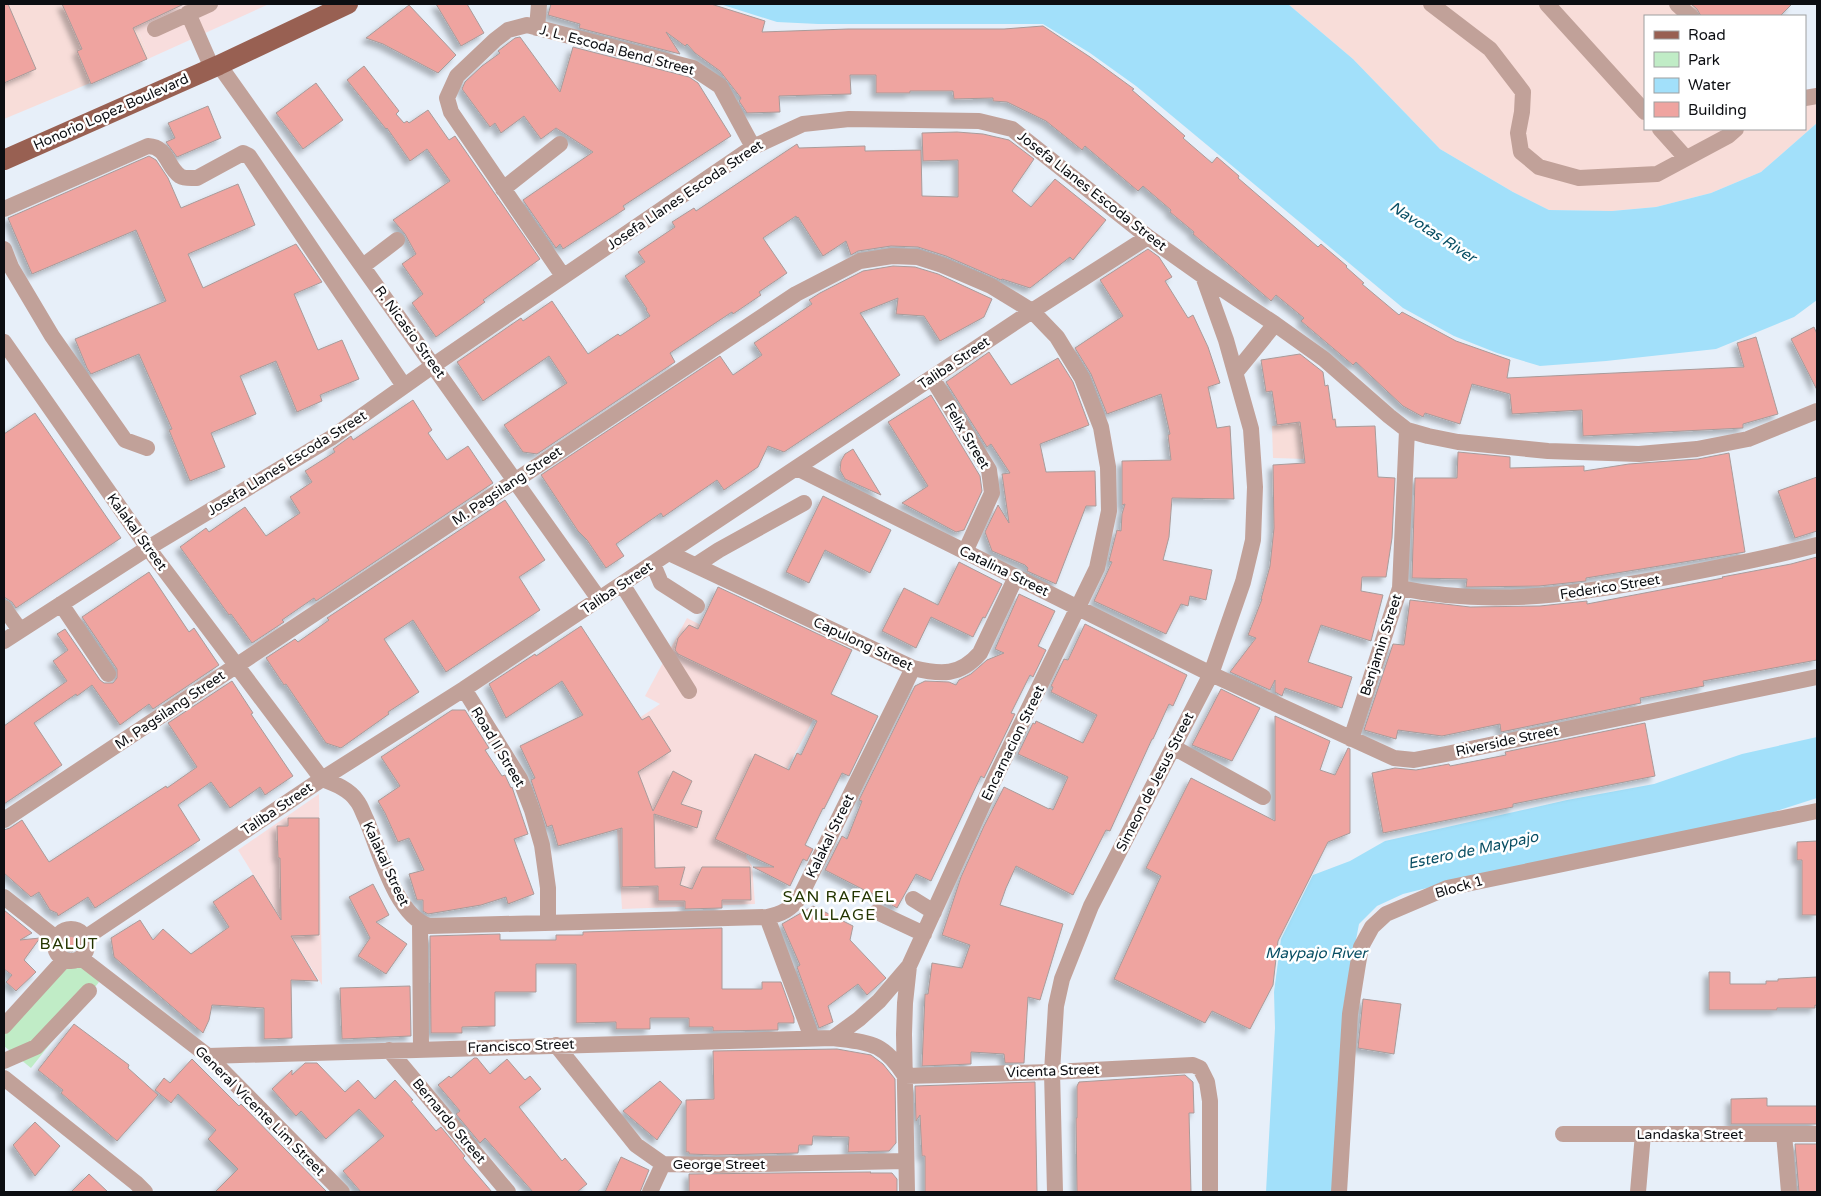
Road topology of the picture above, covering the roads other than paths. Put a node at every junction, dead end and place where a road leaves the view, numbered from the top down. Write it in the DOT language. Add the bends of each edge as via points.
graph roads {
  1 [pos="210,4"];
  2 [pos="348,4"];
  3 [pos="539,4"];
  4 [pos="1431,4"];
  5 [pos="1547,4"];
  6 [pos="1677,4"];
  7 [pos="188,13"];
  8 [pos="1689,15"];
  9 [pos="537,28"];
  10 [pos="155,29"];
  11 [pos="215,66"];
  12 [pos="1644,111"];
  13 [pos="1661,130"];
  14 [pos="1735,130"];
  15 [pos="560,144"];
  16 [pos="753,147"];
  17 [pos="1686,158"];
  18 [pos="4,160"];
  19 [pos="503,189"];
  20 [pos="4,209"];
  21 [pos="1148,237"];
  22 [pos="397,240"];
  23 [pos="4,249"];
  24 [pos="363,266"];
  25 [pos="563,276"];
  26 [pos="1203,276"];
  27 [pos="1032,311"];
  28 [pos="1275,324"];
  29 [pos="4,342"];
  30 [pos="434,365"];
  31 [pos="1236,372"];
  32 [pos="932,378"];
  33 [pos="404,386"];
  34 [pos="1817,411"];
  35 [pos="1408,430"];
  36 [pos="147,448"];
  37 [pos="796,468"];
  38 [pos="516,480"];
  39 [pos="804,503"];
  40 [pos="1817,544"];
  41 [pos="148,548"];
  42 [pos="965,552"];
  43 [pos="669,553"];
  44 [pos="653,564"];
  45 [pos="696,566"];
  46 [pos="1016,577"];
  47 [pos="622,584"];
  48 [pos="1400,588"];
  49 [pos="599,599"];
  50 [pos="61,604"];
  51 [pos="697,606"];
  52 [pos="4,608"];
  53 [pos="1078,608"];
  54 [pos="20,630"];
  55 [pos="4,641"];
  56 [pos="236,665"];
  57 [pos="913,668"];
  58 [pos="108,674"];
  59 [pos="1211,674"];
  60 [pos="1817,677"];
  61 [pos="464,690"];
  62 [pos="689,691"];
  63 [pos="1351,739"];
  64 [pos="1173,747"];
  65 [pos="322,778"];
  66 [pos="1263,797"];
  67 [pos="1817,811"];
  68 [pos="4,820"];
  69 [pos="4,897"];
  70 [pos="913,899"];
  71 [pos="877,912"];
  72 [pos="934,912"];
  73 [pos="767,917"];
  74 [pos="420,923"];
  75 [pos="548,923"];
  76 [pos="924,934"];
  77 [pos="56,938"];
  78 [pos="85,938"];
  79 [pos="81,958"];
  80 [pos="64,960"];
  81 [pos="909,966"];
  82 [pos="89,991"];
  83 [pos="4,1026"];
  84 [pos="812,1038"];
  85 [pos="833,1038"];
  86 [pos="556,1045"];
  87 [pos="421,1049"];
  88 [pos="389,1050"];
  89 [pos="208,1056"];
  90 [pos="4,1061"];
  91 [pos="1052,1072"];
  92 [pos="905,1076"];
  93 [pos="6,1085"];
  94 [pos="1563,1134"];
  95 [pos="1643,1134"];
  96 [pos="1784,1134"];
  97 [pos="1817,1134"];
  98 [pos="906,1160"];
  99 [pos="663,1164"];
  100 [pos="145,1192"];
  101 [pos="342,1192"];
  102 [pos="508,1192"];
  103 [pos="650,1192"];
  104 [pos="907,1192"];
  105 [pos="1055,1192"];
  106 [pos="1210,1192"];
  107 [pos="1339,1192"];
  108 [pos="1638,1192"];
  109 [pos="1789,1192"];
  1 -- 7 [label="street"];
  2 -- 11 [label="main road, Honorio Lopez Boulevard"];
  3 -- 9 [label="street"];
  4 -- 17 [label="street" via="1490,49 1522,92 1518,133 1521,152 1539,167 1578,178 1657,174"];
  5 -- 12 [label="street"];
  6 -- 8 [label="street"];
  7 -- 10 [label="street"];
  7 -- 11 [label="street, R. Nicasio Street"];
  9 -- 16 [label="street, J. L. Escoda Bend Street" via="693,68 720,86"];
  9 -- 19 [label="street, J. L. Escoda Bend Street" via="527,25 508,30 495,40 457,76 447,98 451,112"];
  11 -- 18 [label="main road, Honorio Lopez Boulevard"];
  11 -- 24 [label="street, R. Nicasio Street"];
  13 -- 17 [label="street"];
  14 -- 17 [label="street"];
  15 -- 19 [label="street"];
  16 -- 21 [label="street, Josefa Llanes Escoda Street" via="803,124 849,119 979,121 1012,129"];
  16 -- 25 [label="street, Josefa Llanes Escoda Street"];
  19 -- 25 [label="street, J. L. Escoda Bend Street"];
  20 -- 33 [label="street" via="148,146 160,149 180,175 188,178 197,178 243,153 249,156"];
  21 -- 26 [label="street, Josefa Llanes Escoda Street"];
  21 -- 27 [label="street, Taliba Street"];
  22 -- 24 [label="street"];
  23 -- 36 [label="street" via="11,267 52,336 126,440"];
  24 -- 30 [label="street, R. Nicasio Street"];
  25 -- 30 [label="street, Josefa Llanes Escoda Street"];
  26 -- 28 [label="street, Josefa Llanes Escoda Street"];
  26 -- 31 [label="street, Simeon de Jesus Street"];
  27 -- 32 [label="street, Taliba Street"];
  27 -- 38 [label="street, M. Pagsilang Street" via="991,286 916,257 892,256 860,262 796,294"];
  27 -- 53 [label="street, Encarnacion Street" via="1057,337 1082,378 1101,427 1108,467 1109,511 1098,568"];
  28 -- 31 [label="street"];
  28 -- 35 [label="street, Josefa Llanes Escoda Street" via="1324,359"];
  29 -- 41 [label="street, Kalakal Street"];
  30 -- 33 [label="street, Josefa Llanes Escoda Street"];
  30 -- 38 [label="street, R. Nicasio Street"];
  31 -- 59 [label="street, Simeon de Jesus Street" via="1251,429 1255,487 1253,540 1243,582"];
  32 -- 37 [label="street, Taliba Street"];
  32 -- 42 [label="street, Felix Street" via="989,470 992,493"];
  33 -- 41 [label="street, Josefa Llanes Escoda Street" via="331,438"];
  34 -- 35 [label="street, Josefa Llanes Escoda Street" via="1748,439 1697,449 1640,454 1548,451 1467,443"];
  35 -- 48 [label="street, Benjamin Street"];
  37 -- 42 [label="street, Catalina Street"];
  37 -- 43 [label="street, Taliba Street"];
  38 -- 49 [label="street, R. Nicasio Street"];
  38 -- 56 [label="street, M. Pagsilang Street"];
  39 -- 45 [label="street"];
  40 -- 48 [label="street, Federico Street" via="1770,557 1550,596 1495,598"];
  41 -- 50 [label="street, Josefa Llanes Escoda Street"];
  41 -- 56 [label="street, Kalakal Street"];
  42 -- 46 [label="street, Catalina Street"];
  43 -- 44 [label="street, Taliba Street"];
  43 -- 45 [label="street, Capulong Street"];
  44 -- 47 [label="street, Taliba Street"];
  44 -- 51 [label="street" via="661,583"];
  45 -- 57 [label="street, Capulong Street"];
  46 -- 53 [label="street, Catalina Street"];
  46 -- 57 [label="street, Capulong Street" via="980,653 972,662 948,673"];
  47 -- 49 [label="street, Taliba Street"];
  47 -- 62 [label="street"];
  48 -- 63 [label="street, Benjamin Street"];
  49 -- 61 [label="street, Taliba Street"];
  50 -- 54 [label="street, Josefa Llanes Escoda Street"];
  50 -- 58 [label="street"];
  52 -- 54 [label="street"];
  53 -- 59 [label="street, Catalina Street"];
  53 -- 72 [label="street, Encarnacion Street"];
  54 -- 55 [label="street, Josefa Llanes Escoda Street"];
  56 -- 65 [label="street, Kalakal Street"];
  56 -- 68 [label="street, M. Pagsilang Street"];
  57 -- 73 [label="street, Kalakal Street" via="800,897 781,914"];
  59 -- 63 [label="street, Riverside Street"];
  59 -- 64 [label="street, Simeon de Jesus Street"];
  60 -- 63 [label="street, Riverside Street" via="1414,760 1394,758"];
  61 -- 65 [label="street, Taliba Street"];
  61 -- 75 [label="street, Road II Street" via="520,779 532,810 548,888"];
  64 -- 66 [label="street"];
  64 -- 91 [label="street, Simeon de Jesus Street" via="1091,906 1062,979 1056,1006"];
  65 -- 74 [label="street, Kalakal Street" via="342,787 358,801 391,882 403,905"];
  65 -- 78 [label="street, Taliba Street"];
  67 -- 107 [label="street, Block 1" via="1447,888 1386,914 1372,927 1361,948 1358,964 1350,1014"];
  69 -- 77 [label="street"];
  70 -- 72 [label="street"];
  71 -- 76 [label="street"];
  72 -- 76 [label="street, Encarnacion Street"];
  73 -- 75 [label="street, Kalakal Street"];
  73 -- 84 [label="street"];
  74 -- 75 [label="street, Kalakal Street" via="429,926"];
  74 -- 87 [label="street"];
  76 -- 81 [label="street, Encarnacion Street"];
  77 -- 78 [label="street" via="63,931 73,929"];
  77 -- 80 [label="street" via="55,951"];
  78 -- 79 [label="street" via="87,947"];
  79 -- 80 [label="street" via="73,962"];
  79 -- 89 [label="street, General Vicente Lim Street"];
  80 -- 83 [label="street"];
  81 -- 85 [label="street" via="880,1001"];
  81 -- 92 [label="street, Encarnacion Street" via="905,1002"];
  82 -- 90 [label="street" via="36,1048"];
  84 -- 85 [label="street, Francisco Street"];
  84 -- 86 [label="street, Francisco Street"];
  85 -- 92 [label="street, Francisco Street" via="858,1041 887,1052"];
  86 -- 87 [label="street, Francisco Street"];
  86 -- 99 [label="street, George Street" via="636,1145"];
  87 -- 88 [label="street, Francisco Street"];
  88 -- 89 [label="street, Francisco Street"];
  88 -- 102 [label="street, Bernardo Street"];
  89 -- 101 [label="street, General Vicente Lim Street"];
  91 -- 92 [label="street, Vicenta Street"];
  91 -- 105 [label="street, Simeon de Jesus Street"];
  91 -- 106 [label="street, Vicenta Street" via="1193,1065 1200,1068 1207,1082 1210,1101"];
  92 -- 98 [label="street, Encarnacion Street"];
  93 -- 100 [label="street"];
  94 -- 95 [label="street, Landaska Street"];
  95 -- 96 [label="street, Landaska Street"];
  95 -- 108 [label="street"];
  96 -- 97 [label="street, Landaska Street"];
  96 -- 109 [label="street"];
  98 -- 99 [label="street, George Street"];
  98 -- 104 [label="street, Encarnacion Street"];
  99 -- 103 [label="street"];
}
